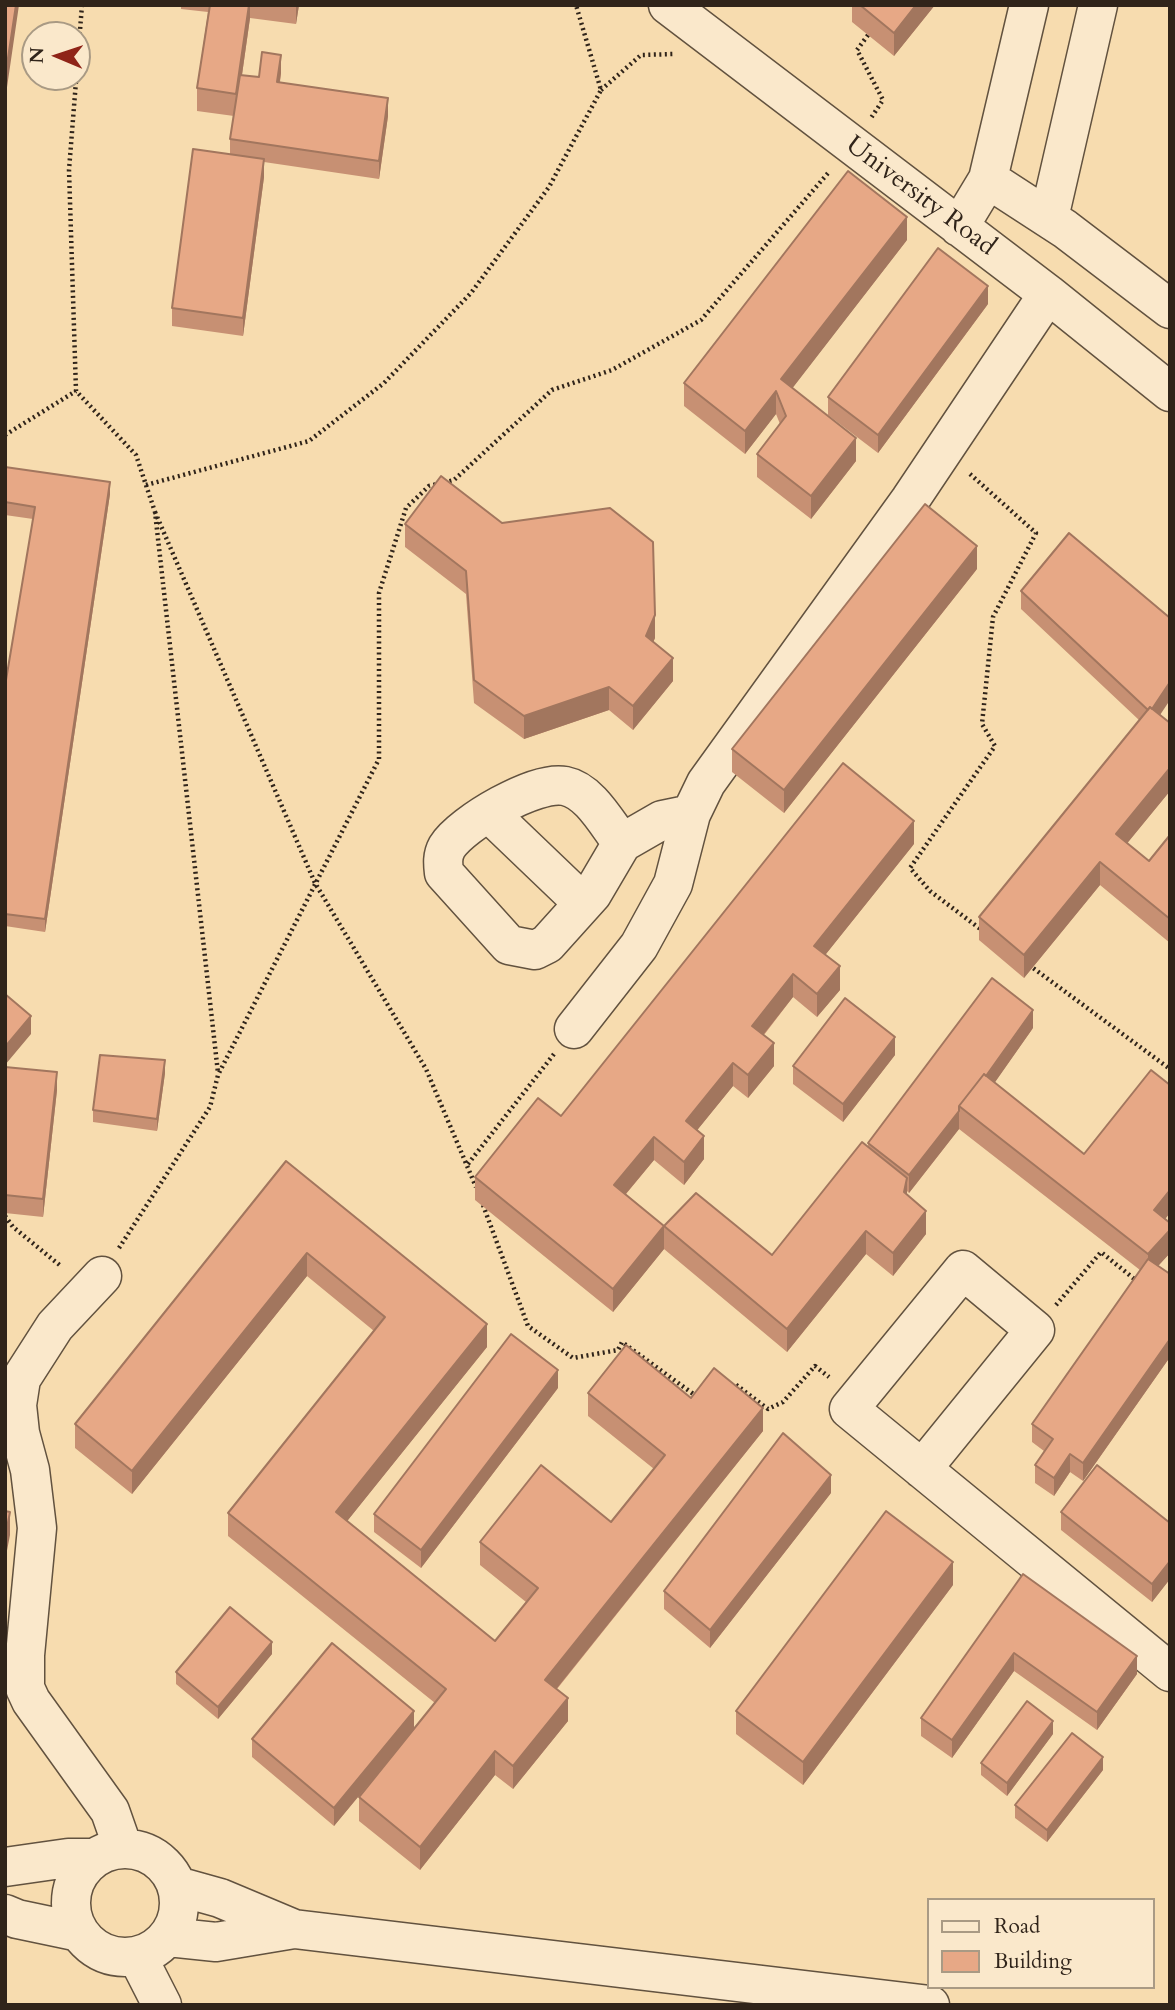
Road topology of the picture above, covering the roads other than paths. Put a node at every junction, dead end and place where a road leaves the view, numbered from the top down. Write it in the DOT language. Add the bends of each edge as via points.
graph roads {
  1 [pos="668,5"];
  2 [pos="1029,5"];
  3 [pos="1098,5"];
  4 [pos="988,180"];
  5 [pos="1049,218"];
  6 [pos="959,227"];
  7 [pos="1048,294"];
  8 [pos="1170,309"];
  9 [pos="1170,392"];
  10 [pos="489,813"];
  11 [pos="691,814"];
  12 [pos="622,843"];
  13 [pos="583,903"];
  14 [pos="574,1029"];
  15 [pos="95,1282"];
  16 [pos="922,1469"];
  17 [pos="1170,1672"];
  18 [pos="108,1853"];
  19 [pos="5,1867"];
  20 [pos="177,1886"];
  21 [pos="5,1914"];
  22 [pos="294,1929"];
  23 [pos="79,1932"];
  24 [pos="153,1947"];
  25 [pos="720,1993"];
  26 [pos="162,2005"];
  27 [pos="930,2005"];
  1 -- 6 [label="street, University Road"];
  2 -- 4 [label="street"];
  3 -- 5 [label="street"];
  4 -- 5 [label="street"];
  4 -- 6 [label="street"];
  5 -- 8 [label="street"];
  6 -- 7 [label="street, University Road"];
  7 -- 9 [label="street, University Road"];
  7 -- 11 [label="street" via="943,451 706,783"];
  10 -- 12 [label="street" via="528,791 565,786 589,801"];
  10 -- 13 [label="street"];
  10 -- 13 [label="street" via="465,828 448,846 442,861 444,873 509,945 535,950 547,944"];
  11 -- 12 [label="street" via="662,820"];
  11 -- 14 [label="street" via="673,884 639,946"];
  12 -- 13 [label="street"];
  15 -- 18 [label="street" via="55,1326 21,1379 16,1405 37,1528 25,1688 110,1811"];
  16 -- 16 [label="street" via="849,1409 963,1270 1035,1330"];
  16 -- 17 [label="street"];
  18 -- 19 [label="street"];
  18 -- 20 [label="street" via="149,1854 171,1873"];
  18 -- 23 [label="street" via="80,1873 72,1892 72,1913"];
  20 -- 22 [label="street" via="220,1898"];
  20 -- 24 [label="street" via="174,1928"];
  21 -- 23 [label="street"];
  22 -- 24 [label="street"];
  22 -- 25 [label="street"];
  23 -- 24 [label="street" via="95,1948 115,1957"];
  24 -- 26 [label="street"];
  25 -- 27 [label="street"];
}
